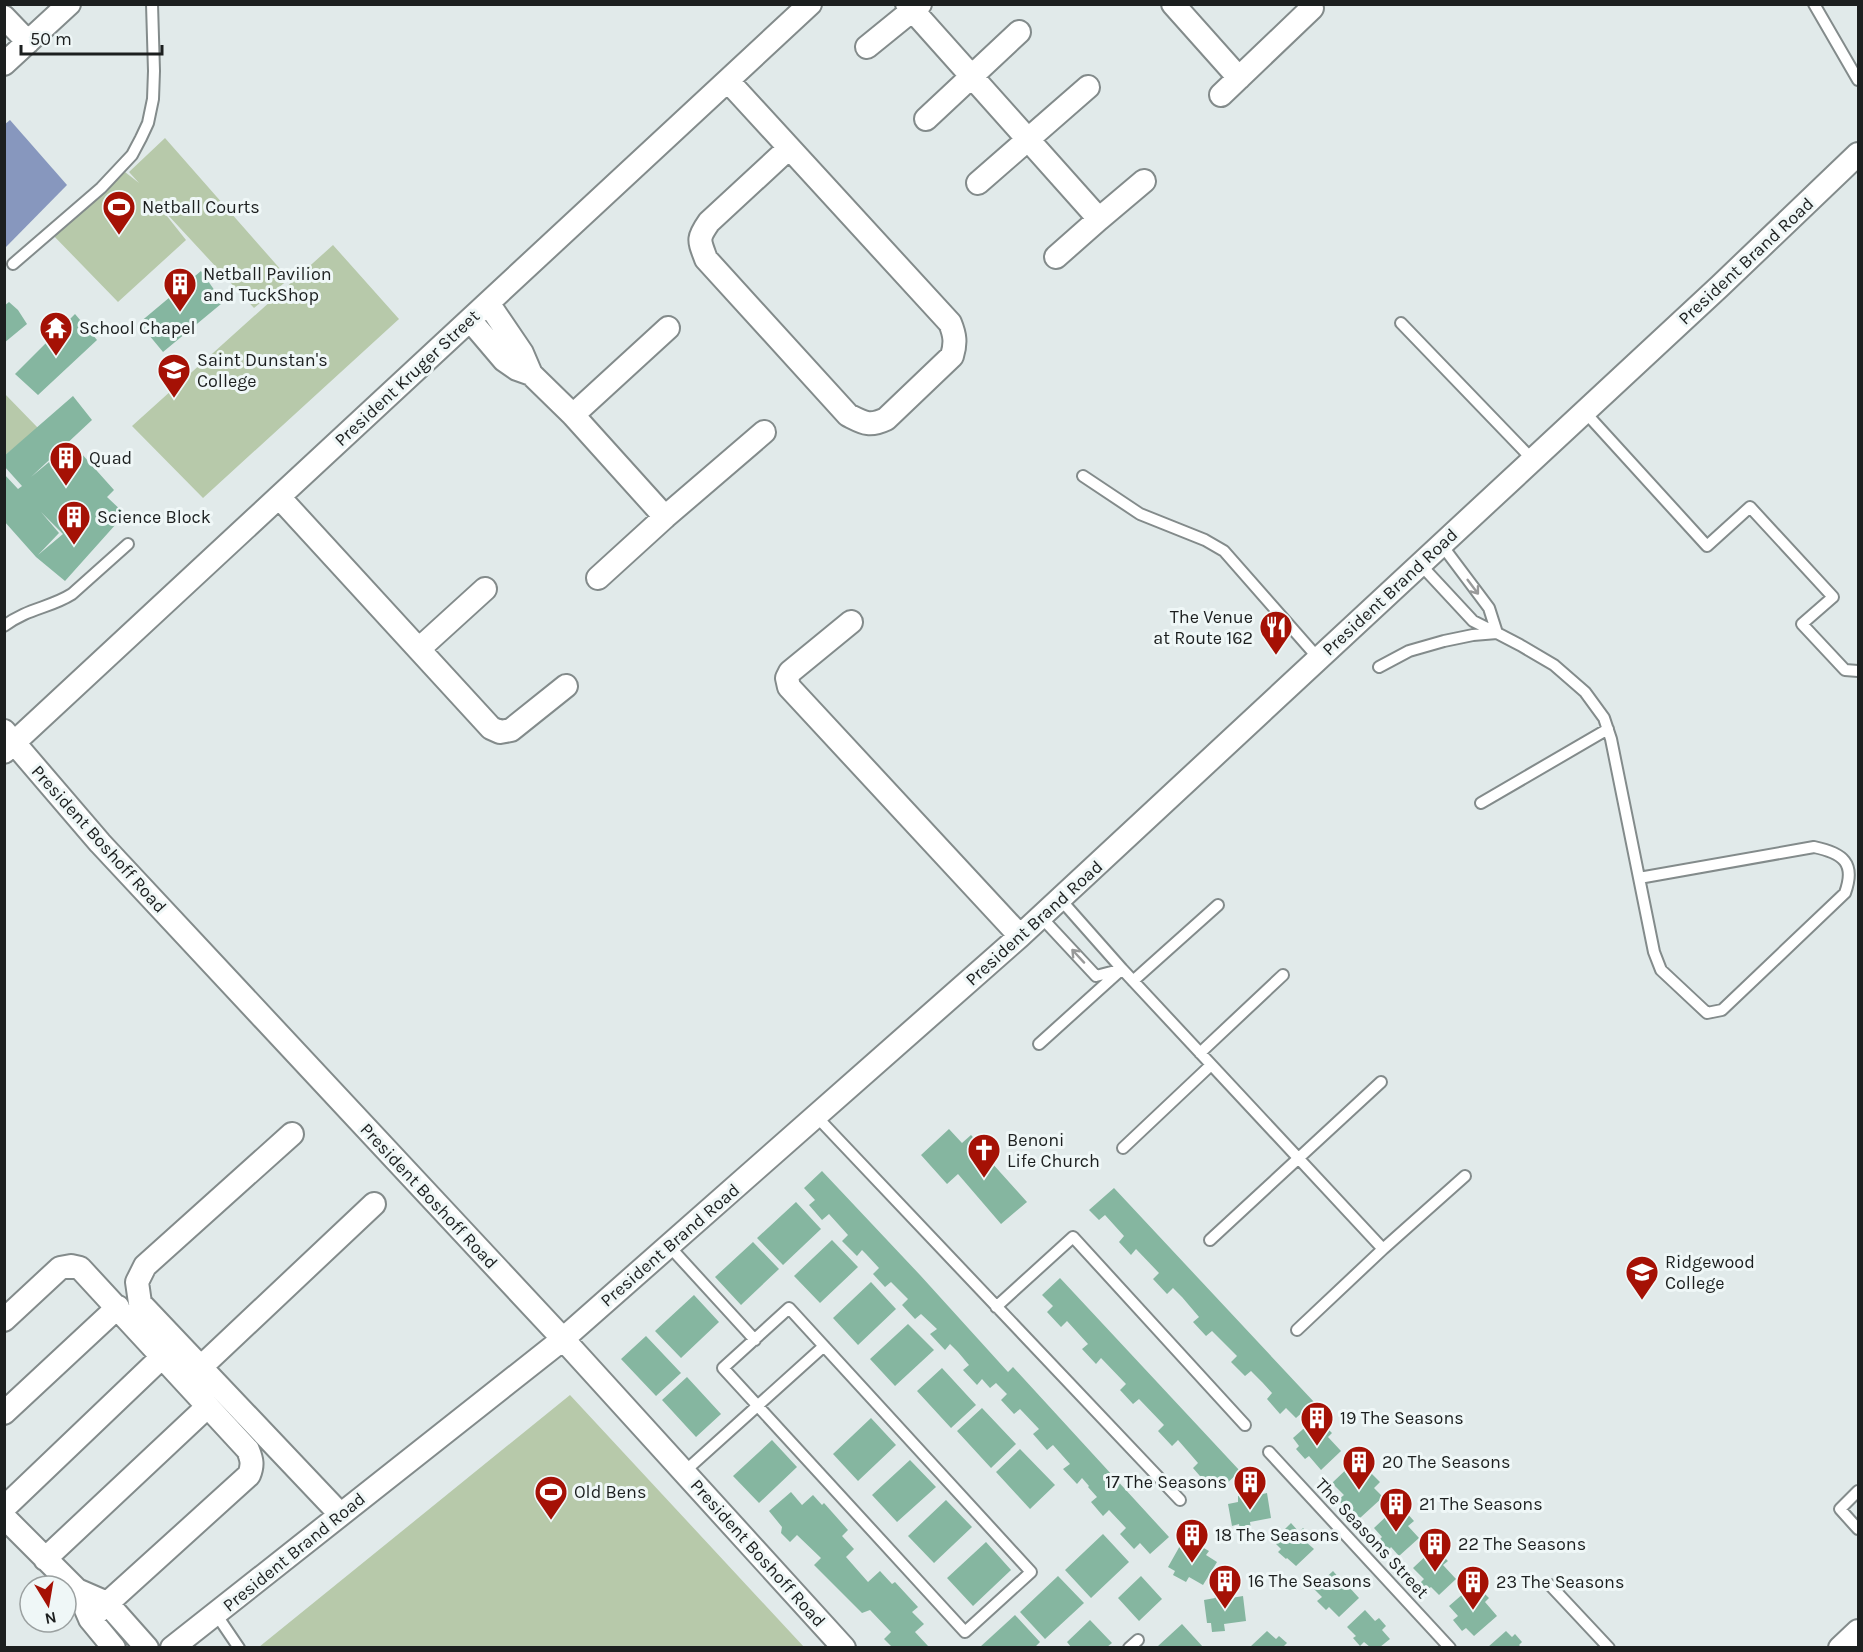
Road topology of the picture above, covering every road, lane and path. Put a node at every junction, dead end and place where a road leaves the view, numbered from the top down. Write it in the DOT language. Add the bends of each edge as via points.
graph roads {
  1 [pos="69,4"];
  2 [pos="152,4"];
  3 [pos="810,4"];
  4 [pos="1173,4"];
  5 [pos="1814,4"];
  6 [pos="913,7"];
  7 [pos="1312,8"];
  8 [pos="4,17"];
  9 [pos="1019,32"];
  10 [pos="28,42"];
  11 [pos="867,47"];
  12 [pos="4,64"];
  13 [pos="971,76"];
  14 [pos="1239,78"];
  15 [pos="1858,80"];
  16 [pos="728,81"];
  17 [pos="1088,87"];
  18 [pos="1221,95"];
  19 [pos="926,119"];
  20 [pos="1028,140"];
  21 [pos="789,148"];
  22 [pos="1858,156"];
  23 [pos="1144,182"];
  24 [pos="978,183"];
  25 [pos="1099,219"];
  26 [pos="1056,257"];
  27 [pos="13,264"];
  28 [pos="488,303"];
  29 [pos="470,320"];
  30 [pos="1401,323"];
  31 [pos="668,328"];
  32 [pos="531,374"];
  33 [pos="1584,411"];
  34 [pos="573,415"];
  35 [pos="764,432"];
  36 [pos="1532,459"];
  37 [pos="1083,476"];
  38 [pos="279,496"];
  39 [pos="664,517"];
  40 [pos="128,544"];
  41 [pos="1441,544"];
  42 [pos="1420,564"];
  43 [pos="598,578"];
  44 [pos="485,589"];
  45 [pos="851,622"];
  46 [pos="4,626"];
  47 [pos="1497,633"];
  48 [pos="419,649"];
  49 [pos="1319,659"];
  50 [pos="1379,667"];
  51 [pos="1858,671"];
  52 [pos="567,686"];
  53 [pos="1608,729"];
  54 [pos="8,742"];
  55 [pos="1481,803"];
  56 [pos="1639,878"];
  57 [pos="1061,900"];
  58 [pos="1218,905"];
  59 [pos="1041,917"];
  60 [pos="1020,936"];
  61 [pos="1122,969"];
  62 [pos="1283,975"];
  63 [pos="1133,981"];
  64 [pos="1039,1044"];
  65 [pos="1200,1053"];
  66 [pos="1211,1065"];
  67 [pos="1381,1082"];
  68 [pos="816,1116"];
  69 [pos="292,1134"];
  70 [pos="1123,1148"];
  71 [pos="1299,1158"];
  72 [pos="1465,1176"];
  73 [pos="374,1204"];
  74 [pos="1210,1240"];
  75 [pos="669,1246"];
  76 [pos="1383,1249"];
  77 [pos="117,1307"];
  78 [pos="996,1307"];
  79 [pos="4,1320"];
  80 [pos="1297,1330"];
  81 [pos="563,1339"];
  82 [pos="755,1340"];
  83 [pos="824,1346"];
  84 [pos="161,1358"];
  85 [pos="201,1367"];
  86 [pos="757,1406"];
  87 [pos="207,1407"];
  88 [pos="4,1413"];
  89 [pos="1245,1425"];
  90 [pos="1269,1452"];
  91 [pos="684,1472"];
  92 [pos="1858,1491"];
  93 [pos="1179,1500"];
  94 [pos="4,1508"];
  95 [pos="340,1514"];
  96 [pos="4,1517"];
  97 [pos="1858,1529"];
  98 [pos="45,1559"];
  99 [pos="61,1574"];
  100 [pos="1550,1585"];
  101 [pos="78,1590"];
  102 [pos="106,1603"];
  103 [pos="216,1614"];
  104 [pos="90,1619"];
  105 [pos="1858,1630"];
  106 [pos="1138,1640"];
  107 [pos="114,1647"];
  108 [pos="147,1647"];
  109 [pos="172,1647"];
  110 [pos="239,1647"];
  111 [pos="844,1647"];
  112 [pos="1129,1647"];
  113 [pos="1450,1647"];
  114 [pos="1609,1647"];
  115 [pos="1840,1647"];
  1 -- 10 [label="street"];
  2 -- 27 [label="lane" via="153,99 148,123 132,155 101,188"];
  3 -- 16 [label="street, President Kruger Street"];
  4 -- 14 [label="street"];
  5 -- 15 [label="lane"];
  6 -- 11 [label="street"];
  6 -- 13 [label="street"];
  7 -- 14 [label="street"];
  8 -- 10 [label="street"];
  9 -- 13 [label="street"];
  10 -- 12 [label="street"];
  13 -- 19 [label="street"];
  13 -- 20 [label="street"];
  14 -- 18 [label="street"];
  16 -- 21 [label="street"];
  16 -- 28 [label="street, President Kruger Street"];
  17 -- 20 [label="street"];
  20 -- 24 [label="street"];
  20 -- 25 [label="street"];
  21 -- 21 [label="street" via="950,323 954,333 952,356 886,418 874,424 848,415 706,259 700,244 700,234 709,222"];
  22 -- 33 [label="street, President Brand Road"];
  23 -- 25 [label="street"];
  25 -- 26 [label="street"];
  28 -- 29 [label="street, President Kruger Street"];
  28 -- 32 [label="street" via="517,344"];
  29 -- 32 [label="street" via="504,360"];
  29 -- 38 [label="street, President Kruger Street"];
  30 -- 36 [label="lane"];
  31 -- 34 [label="street"];
  32 -- 34 [label="street"];
  33 -- 36 [label="street, President Brand Road"];
  33 -- 51 [label="lane" via="1707,546 1750,507 1833,597 1802,624 1845,670"];
  34 -- 39 [label="street"];
  35 -- 39 [label="street"];
  36 -- 41 [label="street, President Brand Road"];
  37 -- 49 [label="lane" via="1140,514 1224,551"];
  38 -- 48 [label="street"];
  38 -- 54 [label="street, President Kruger Street"];
  39 -- 43 [label="street"];
  40 -- 46 [label="lane" via="63,600 24,613"];
  41 -- 42 [label="street, President Brand Road"];
  41 -- 47 [label="lane, one-way" via="1489,608"];
  42 -- 47 [label="lane" via="1473,621"];
  42 -- 49 [label="street, President Brand Road"];
  44 -- 48 [label="street"];
  45 -- 60 [label="street" via="790,672 789,687"];
  47 -- 50 [label="lane" via="1444,640 1409,651"];
  47 -- 53 [label="lane" via="1554,665 1585,692"];
  48 -- 52 [label="street" via="491,728 500,732 511,730"];
  49 -- 57 [label="street, President Brand Road"];
  53 -- 55 [label="lane"];
  53 -- 56 [label="lane"];
  54 -- 81 [label="street, President Boshoff Road"];
  56 -- 56 [label="lane" via="1814,847 1838,854 1849,868 1850,880 1845,893 1722,1010 1707,1013 1661,970"];
  57 -- 59 [label="street, President Brand Road"];
  57 -- 61 [label="lane"];
  58 -- 63 [label="lane"];
  59 -- 60 [label="street, President Brand Road"];
  61 -- 59 [label="lane, one-way" via="1096,976"];
  60 -- 68 [label="street, President Brand Road"];
  61 -- 63 [label="lane"];
  61 -- 64 [label="lane"];
  62 -- 65 [label="lane"];
  63 -- 65 [label="lane"];
  65 -- 66 [label="lane"];
  66 -- 70 [label="lane"];
  66 -- 71 [label="lane"];
  67 -- 71 [label="lane"];
  68 -- 75 [label="street, President Brand Road"];
  68 -- 78 [label="lane"];
  69 -- 85 [label="street" via="146,1266 136,1282 140,1303"];
  71 -- 74 [label="lane"];
  71 -- 76 [label="lane"];
  72 -- 76 [label="lane"];
  73 -- 85 [label="street"];
  75 -- 81 [label="street, President Brand Road"];
  75 -- 82 [label="lane"];
  76 -- 80 [label="lane"];
  77 -- 79 [label="street" via="80,1268 71,1266 60,1268"];
  77 -- 84 [label="street"];
  77 -- 88 [label="street"];
  78 -- 89 [label="lane" via="1073,1237"];
  78 -- 93 [label="lane"];
  81 -- 91 [label="street, President Boshoff Road"];
  81 -- 95 [label="street, President Brand Road"];
  82 -- 83 [label="lane" via="789,1308"];
  82 -- 86 [label="lane" via="723,1368"];
  83 -- 86 [label="lane"];
  83 -- 86 [label="lane" via="1031,1572 965,1632"];
  84 -- 87 [label="street"];
  84 -- 94 [label="street"];
  85 -- 95 [label="street"];
  86 -- 91 [label="lane"];
  87 -- 98 [label="street"];
  87 -- 102 [label="street" via="248,1450 252,1468 249,1475"];
  90 -- 113 [label="lane, The Seasons Street"];
  91 -- 111 [label="street, President Boshoff Road"];
  92 -- 97 [label="lane" via="1840,1509"];
  95 -- 103 [label="street, President Brand Road"];
  96 -- 98 [label="street"];
  98 -- 99 [label="street"];
  100 -- 114 [label="lane"];
  101 -- 102 [label="street"];
  101 -- 104 [label="street"];
  102 -- 104 [label="street"];
  102 -- 108 [label="street"];
  103 -- 109 [label="street, President Brand Road"];
  103 -- 110 [label="lane"];
  104 -- 107 [label="street"];
  105 -- 115 [label="street"];
  106 -- 112 [label="lane"];
}
